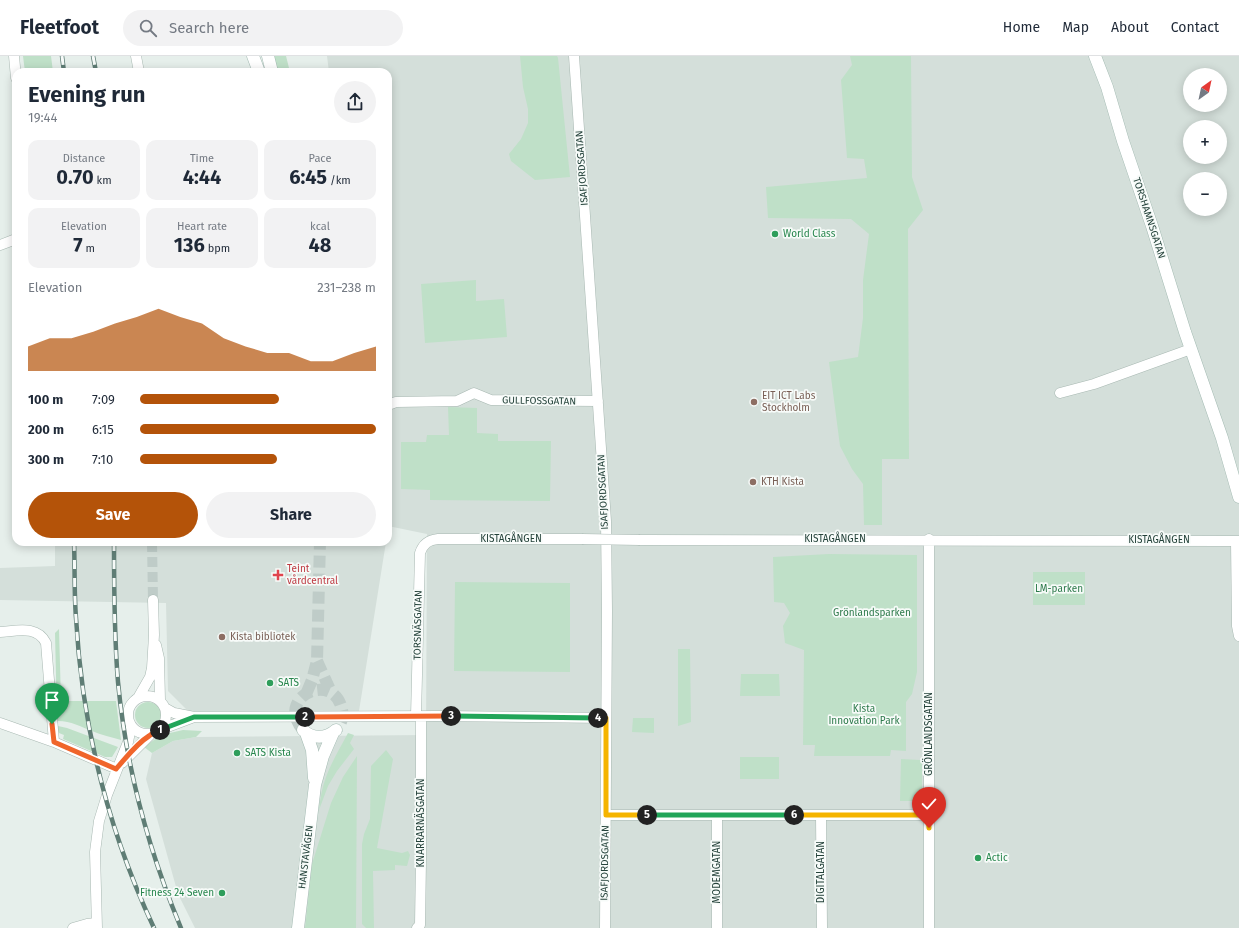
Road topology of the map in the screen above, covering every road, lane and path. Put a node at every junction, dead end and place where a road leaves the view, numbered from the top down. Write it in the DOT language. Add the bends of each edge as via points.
graph roads {
  1 [pos="14,56"];
  2 [pos="137,56"];
  3 [pos="253,56"];
  4 [pos="268,56"];
  5 [pos="574,56"];
  6 [pos="1095,56"];
  7 [pos="1104,56"];
  8 [pos="15,68"];
  9 [pos="138,68"];
  10 [pos="258,68"];
  11 [pos="271,68"];
  12 [pos="1107,87"];
  13 [pos="12,240"];
  14 [pos="0,245"];
  15 [pos="1192,349"];
  16 [pos="1060,393"];
  17 [pos="598,401"];
  18 [pos="392,404"];
  19 [pos="1239,497"];
  20 [pos="929,539"];
  21 [pos="432,540"];
  22 [pos="1238,541"];
  23 [pos="153,600"];
  24 [pos="0,632"];
  25 [pos="154,634"];
  26 [pos="1239,636"];
  27 [pos="138,698"];
  28 [pos="163,704"];
  29 [pos="418,716"];
  30 [pos="194,717"];
  31 [pos="606,718"];
  32 [pos="0,723"];
  33 [pos="131,726"];
  34 [pos="162,729"];
  35 [pos="150,735"];
  36 [pos="54,742"];
  37 [pos="116,769"];
  38 [pos="315,785"];
  39 [pos="606,815"];
  40 [pos="821,815"];
  41 [pos="928,815"];
  42 [pos="716,816"];
  43 [pos="97,926"];
  44 [pos="73,928"];
  45 [pos="298,928"];
  46 [pos="417,928"];
  47 [pos="605,928"];
  48 [pos="717,928"];
  49 [pos="822,928"];
  50 [pos="929,928"];
  1 -- 8 [label="street"];
  2 -- 9 [label="street"];
  3 -- 10 [label="street"];
  4 -- 11 [label="street"];
  5 -- 17 [label="street, ISAFJORDSGATAN"];
  6 -- 12 [label="street, TORSHAMNSGATAN"];
  7 -- 12 [label="street, TORSHAMNSGATAN"];
  12 -- 15 [label="street, TORSHAMNSGATAN"];
  13 -- 14 [label="street"];
  15 -- 16 [label="street" via="1094,384"];
  15 -- 19 [label="street, TORSHAMNSGATAN"];
  17 -- 18 [label="street, GULLFOSSGATAN" via="492,400 474,393 458,401"];
  17 -- 31 [label="street, ISAFJORDSGATAN" via="606,521"];
  20 -- 21 [label="street, KISTAGÅNGEN, bridge"];
  20 -- 22 [label="street, KISTAGÅNGEN"];
  20 -- 41 [label="street, GRÖNLANDSGATAN"];
  21 -- 29 [label="street, TORSNÄSGATAN" via="423,546 420,553"];
  22 -- 26 [label="street"];
  23 -- 25 [label="street"];
  24 -- 36 [label="street" via="34,631 46,643"];
  25 -- 27 [label="street" via="150,677"];
  25 -- 28 [label="street"];
  27 -- 28 [label="street" via="151,696"];
  27 -- 33 [label="street" via="129,709"];
  28 -- 30 [label="street" via="174,713"];
  28 -- 34 [label="street" via="167,719"];
  29 -- 30 [label="street"];
  29 -- 31 [label="street"];
  29 -- 46 [label="street, KNARRARNÄSGATAN" via="421,860 420,925"];
  30 -- 34 [label="street"];
  31 -- 39 [label="street, ISAFJORDSGATAN"];
  32 -- 36 [label="street"];
  33 -- 35 [label="street" via="142,734"];
  33 -- 37 [label="street" via="128,742"];
  34 -- 35 [label="street"];
  35 -- 37 [label="street"];
  36 -- 37 [label="street"];
  37 -- 43 [label="street" via="99,821 95,852"];
  38 -- 38 [label="street, HANSTAVÄGEN" via="312,750 304,732 314,737 322,737 334,731 323,756"];
  38 -- 45 [label="street, HANSTAVÄGEN"];
  39 -- 42 [label="street"];
  39 -- 47 [label="street, ISAFJORDSGATAN"];
  40 -- 41 [label="street"];
  40 -- 42 [label="street"];
  40 -- 49 [label="street, DIGITALGATAN"];
  41 -- 50 [label="street, GRÖNLANDSGATAN"];
  42 -- 48 [label="street, MODEMGATAN"];
  43 -- 44 [label="street" via="87,924"];
}
